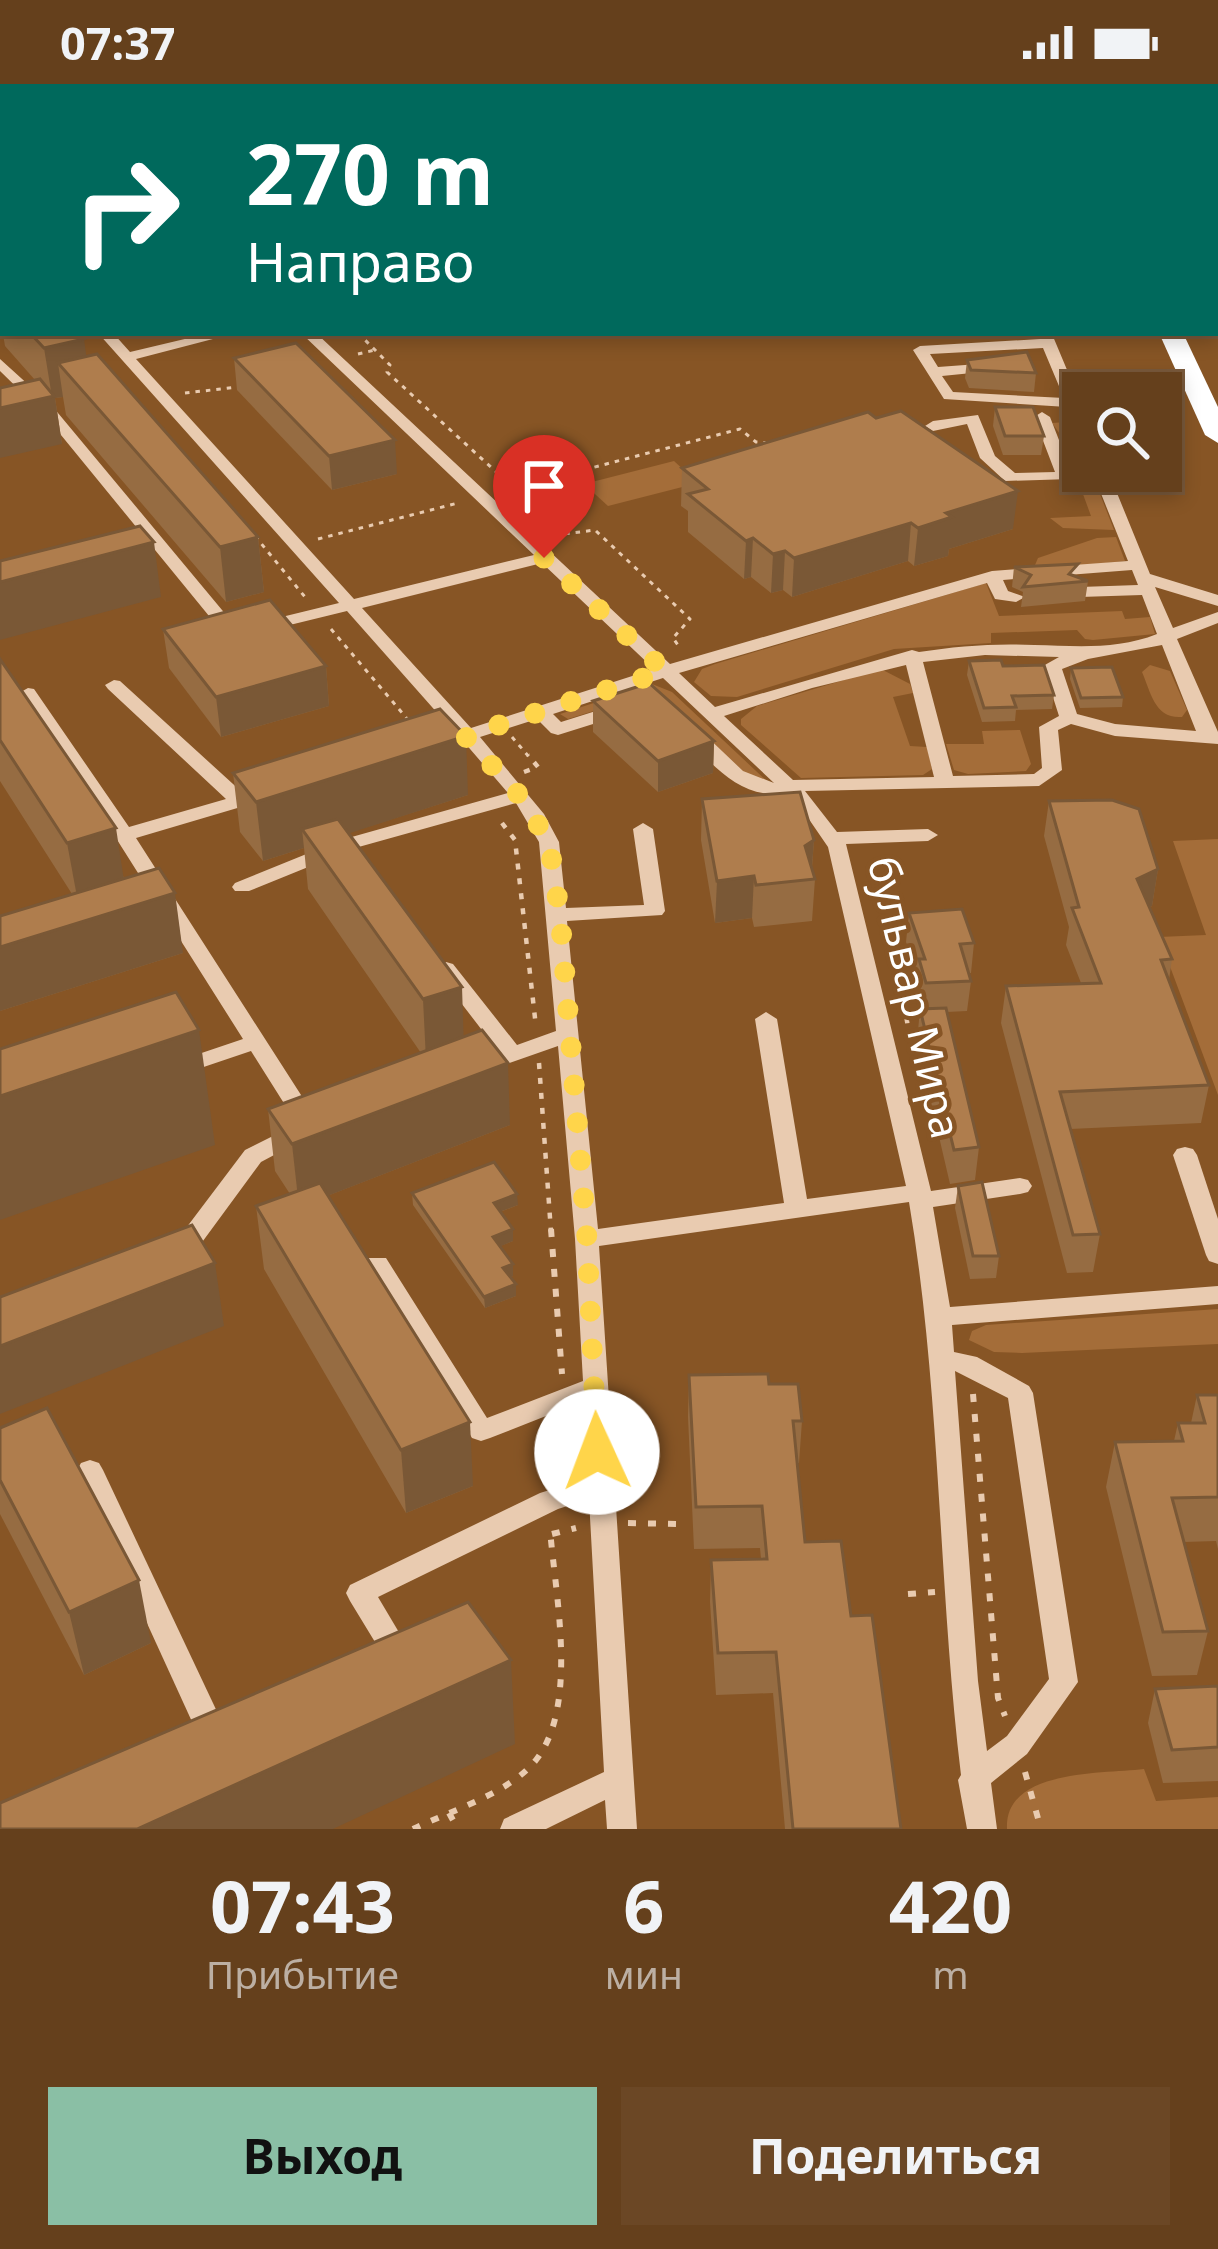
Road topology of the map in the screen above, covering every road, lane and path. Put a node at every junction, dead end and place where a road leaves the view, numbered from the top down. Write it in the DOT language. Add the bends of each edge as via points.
graph roads {
  1 [pos="108,336"];
  2 [pos="216,336"];
  3 [pos="311,336"];
  4 [pos="361,336"];
  5 [pos="1173,336"];
  6 [pos="1047,338"];
  7 [pos="376,350"];
  8 [pos="1022,353"];
  9 [pos="125,357"];
  10 [pos="335,360"];
  11 [pos="0,363"];
  12 [pos="933,368"];
  13 [pos="1062,375"];
  14 [pos="253,383"];
  15 [pos="150,390"];
  16 [pos="67,405"];
  17 [pos="1210,405"];
  18 [pos="40,412"];
  19 [pos="1062,413"];
  20 [pos="1062,416"];
  21 [pos="1042,417"];
  22 [pos="973,418"];
  23 [pos="933,426"];
  24 [pos="1218,434"];
  25 [pos="776,443"];
  26 [pos="516,487"];
  27 [pos="1108,492"];
  28 [pos="482,497"];
  29 [pos="250,530"];
  30 [pos="294,545"];
  31 [pos="266,548"];
  32 [pos="544,558"];
  33 [pos="171,561"];
  34 [pos="149,567"];
  35 [pos="992,576"];
  36 [pos="1142,577"];
  37 [pos="1080,592"];
  38 [pos="1016,597"];
  39 [pos="1218,601"];
  40 [pos="347,605"];
  41 [pos="318,613"];
  42 [pos="1218,616"];
  43 [pos="1167,638"];
  44 [pos="1084,654"];
  45 [pos="912,655"];
  46 [pos="692,663"];
  47 [pos="665,671"];
  48 [pos="114,685"];
  49 [pos="28,693"];
  50 [pos="631,706"];
  51 [pos="540,710"];
  52 [pos="712,714"];
  53 [pos="674,717"];
  54 [pos="1069,718"];
  55 [pos="465,736"];
  56 [pos="1212,736"];
  57 [pos="429,745"];
  58 [pos="944,784"];
  59 [pos="788,786"];
  60 [pos="282,789"];
  61 [pos="520,796"];
  62 [pos="240,801"];
  63 [pos="489,806"];
  64 [pos="643,829"];
  65 [pos="928,835"];
  66 [pos="124,836"];
  67 [pos="833,838"];
  68 [pos="242,887"];
  69 [pos="560,915"];
  70 [pos="430,949"];
  71 [pos="766,1018"];
  72 [pos="569,1034"];
  73 [pos="256,1042"];
  74 [pos="538,1047"];
  75 [pos="512,1054"];
  76 [pos="467,1070"];
  77 [pos="149,1078"];
  78 [pos="1184,1155"];
  79 [pos="1020,1186"];
  80 [pos="919,1197"];
  81 [pos="797,1210"];
  82 [pos="587,1239"];
  83 [pos="1218,1255"];
  84 [pos="377,1264"];
  85 [pos="169,1270"];
  86 [pos="1218,1295"];
  87 [pos="939,1317"];
  88 [pos="943,1359"];
  89 [pos="594,1387"];
  90 [pos="973,1394"];
  91 [pos="564,1398"];
  92 [pos="90,1470"];
  93 [pos="598,1485"];
  94 [pos="549,1501"];
  95 [pos="550,1534"];
  96 [pos="395,1692"];
  97 [pos="1017,1745"];
  98 [pos="227,1765"];
  99 [pos="619,1779"];
  100 [pos="973,1780"];
  101 [pos="449,1812"];
  102 [pos="413,1829"];
  103 [pos="458,1829"];
  104 [pos="515,1829"];
  105 [pos="622,1829"];
  106 [pos="982,1829"];
  107 [pos="1041,1829"];
  1 -- 9 [label="street"];
  2 -- 9 [label="street"];
  3 -- 10 [label="street, бульвар Мира"];
  4 -- 7 [label="path"];
  5 -- 17 [label="highway"];
  6 -- 8 [label="street"];
  6 -- 13 [label="street"];
  7 -- 10 [label="path"];
  7 -- 26 [label="path" via="387,372"];
  8 -- 12 [label="street" via="987,368"];
  8 -- 12 [label="street" via="920,350"];
  9 -- 15 [label="street"];
  10 -- 28 [label="street, бульвар Мира"];
  11 -- 18 [label="street"];
  12 -- 19 [label="street" via="949,396"];
  14 -- 15 [label="path"];
  15 -- 30 [label="street"];
  16 -- 18 [label="street"];
  17 -- 24 [label="highway"];
  18 -- 33 [label="street"];
  20 -- 21 [label="street"];
  21 -- 22 [label="street"];
  21 -- 22 [label="street" via="1065,476 1011,478 988,458"];
  22 -- 23 [label="street"];
  25 -- 26 [label="path" via="756,442 740,429"];
  26 -- 28 [label="path"];
  26 -- 46 [label="path" via="564,534 596,530 690,619 673,638"];
  27 -- 36 [label="street"];
  28 -- 30 [label="path"];
  28 -- 32 [label="street, бульвар Мира"];
  29 -- 31 [label="path"];
  30 -- 31 [label="path"];
  30 -- 40 [label="street"];
  31 -- 41 [label="path"];
  32 -- 40 [label="street"];
  32 -- 47 [label="street, бульвар Мира"];
  33 -- 34 [label="street"];
  33 -- 41 [label="street" via="233,634"];
  35 -- 36 [label="street"];
  35 -- 38 [label="street" via="1001,595"];
  35 -- 46 [label="street"];
  36 -- 37 [label="street"];
  36 -- 39 [label="street"];
  36 -- 43 [label="street"];
  40 -- 41 [label="street"];
  40 -- 55 [label="street"];
  41 -- 57 [label="path"];
  42 -- 43 [label="street"];
  43 -- 44 [label="street"];
  43 -- 56 [label="street"];
  44 -- 45 [label="street"];
  44 -- 54 [label="street" via="1052,666"];
  45 -- 52 [label="street"];
  45 -- 58 [label="street"];
  46 -- 47 [label="street"];
  47 -- 51 [label="street"];
  47 -- 52 [label="street, бульвар Мира"];
  48 -- 62 [label="street"];
  49 -- 66 [label="street"];
  50 -- 51 [label="street" via="558,729"];
  51 -- 55 [label="street"];
  52 -- 59 [label="street, бульвар Мира"];
  53 -- 59 [label="street" via="744,782"];
  54 -- 56 [label="street" via="1114,730"];
  54 -- 58 [label="street" via="1048,727 1049,776"];
  55 -- 57 [label="street"];
  55 -- 61 [label="street"];
  58 -- 59 [label="street"];
  59 -- 67 [label="street, бульвар Мира"];
  60 -- 62 [label="street"];
  61 -- 63 [label="street"];
  61 -- 69 [label="street" via="549,842"];
  62 -- 66 [label="street"];
  63 -- 68 [label="street"];
  63 -- 74 [label="path" via="515,840"];
  64 -- 69 [label="street" via="655,910"];
  65 -- 67 [label="street"];
  66 -- 73 [label="street" via="156,905"];
  67 -- 80 [label="street, бульвар Мира"];
  69 -- 72 [label="street"];
  70 -- 75 [label="street"];
  71 -- 81 [label="street"];
  72 -- 74 [label="street"];
  72 -- 82 [label="street"];
  73 -- 77 [label="street"];
  73 -- 85 [label="street" via="321,1122 253,1156"];
  74 -- 75 [label="street"];
  74 -- 91 [label="path"];
  75 -- 76 [label="street"];
  78 -- 83 [label="street"];
  79 -- 80 [label="street"];
  80 -- 81 [label="street"];
  80 -- 87 [label="street, бульвар Мира"];
  81 -- 82 [label="street"];
  82 -- 89 [label="street"];
  84 -- 91 [label="street" via="481,1431"];
  86 -- 87 [label="street"];
  87 -- 88 [label="street, бульвар Мира"];
  88 -- 97 [label="street" via="1020,1393 1064,1682"];
  88 -- 100 [label="street, бульвар Мира"];
  89 -- 91 [label="street"];
  89 -- 93 [label="street"];
  90 -- 97 [label="path" via="998,1697"];
  91 -- 94 [label="path"];
  92 -- 98 [label="street"];
  93 -- 94 [label="street"];
  93 -- 99 [label="street"];
  94 -- 96 [label="street" via="360,1593 416,1683"];
  95 -- 101 [label="path" via="558,1704 549,1738 534,1764"];
  97 -- 100 [label="street"];
  97 -- 107 [label="path"];
  99 -- 104 [label="street"];
  99 -- 105 [label="street"];
  100 -- 106 [label="street, бульвар Мира"];
  101 -- 102 [label="path"];
  101 -- 103 [label="path"];
}
